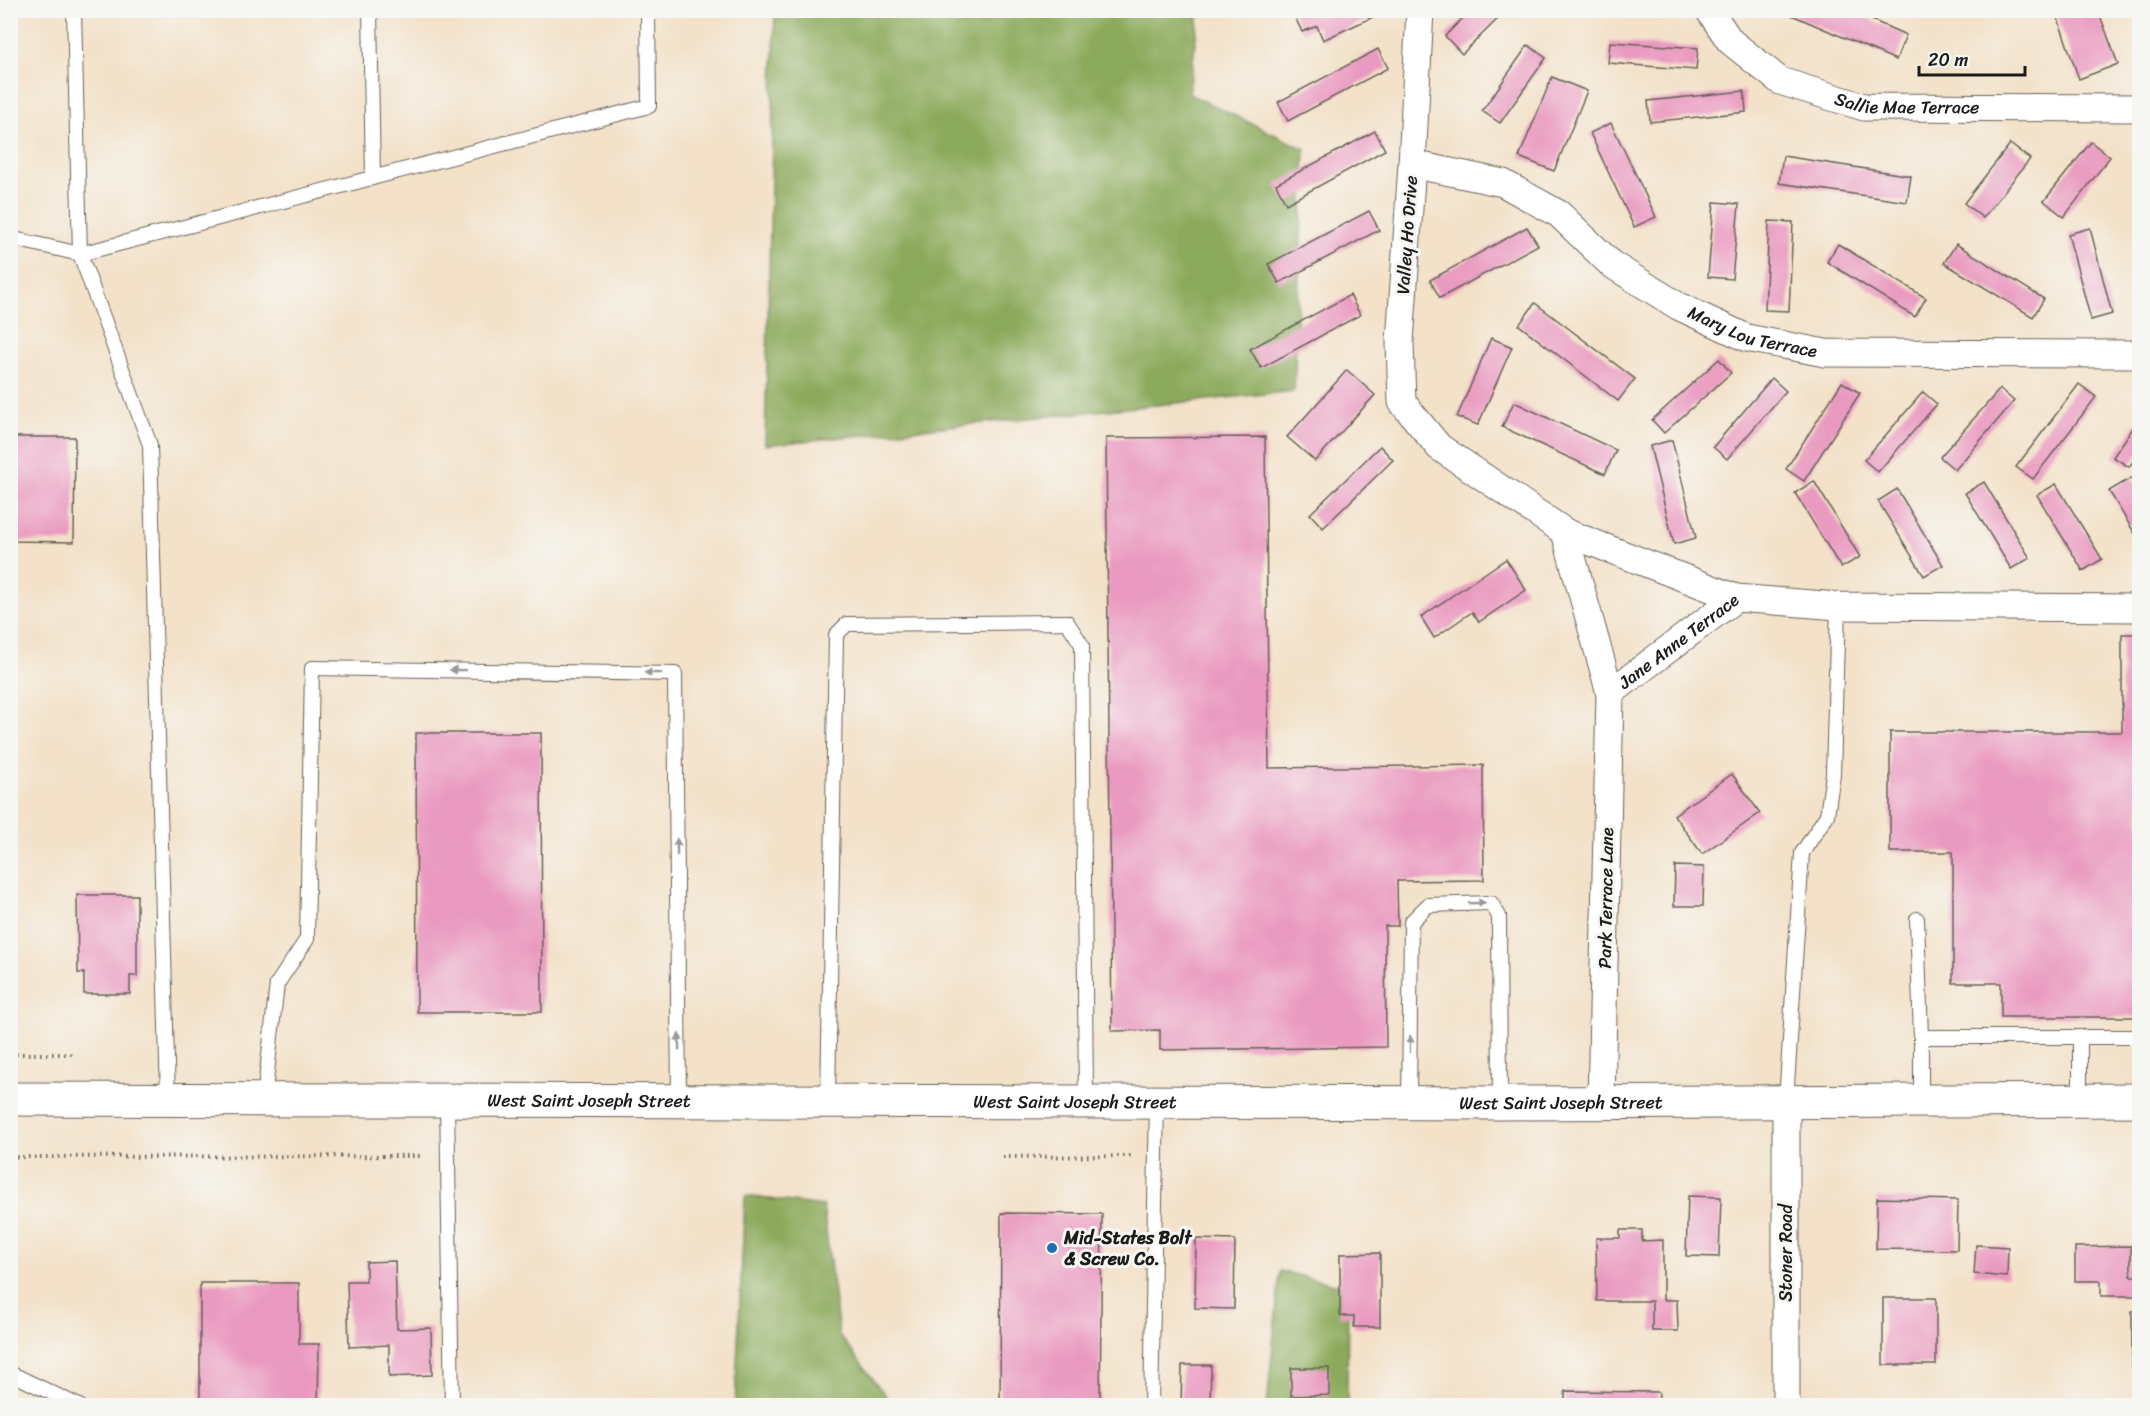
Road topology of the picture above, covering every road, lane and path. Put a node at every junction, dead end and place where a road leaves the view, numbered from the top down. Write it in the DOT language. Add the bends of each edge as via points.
graph roads {
  1 [pos="74,10"];
  2 [pos="370,10"];
  3 [pos="648,10"];
  4 [pos="1420,10"];
  5 [pos="1709,10"];
  6 [pos="2139,108"];
  7 [pos="1412,164"];
  8 [pos="373,178"];
  9 [pos="10,238"];
  10 [pos="80,254"];
  11 [pos="2139,354"];
  12 [pos="1565,532"];
  13 [pos="1736,598"];
  14 [pos="1838,606"];
  15 [pos="2139,608"];
  16 [pos="1610,693"];
  17 [pos="1917,919"];
  18 [pos="1921,1037"];
  19 [pos="2080,1037"];
  20 [pos="2139,1037"];
  21 [pos="10,1054"];
  22 [pos="76,1054"];
  23 [pos="10,1099"];
  24 [pos="168,1099"];
  25 [pos="264,1099"];
  26 [pos="447,1100"];
  27 [pos="679,1100"];
  28 [pos="2080,1100"];
  29 [pos="2139,1100"];
  30 [pos="828,1101"];
  31 [pos="1086,1101"];
  32 [pos="1157,1101"];
  33 [pos="1786,1101"];
  34 [pos="1921,1101"];
  35 [pos="1409,1102"];
  36 [pos="1500,1103"];
  37 [pos="1601,1103"];
  38 [pos="447,1156"];
  39 [pos="1155,1156"];
  40 [pos="10,1157"];
  41 [pos="1003,1157"];
  42 [pos="10,1373"];
  43 [pos="79,1406"];
  44 [pos="452,1406"];
  45 [pos="1151,1406"];
  46 [pos="1786,1406"];
  1 -- 10 [label="lane"];
  2 -- 8 [label="lane"];
  3 -- 8 [label="lane" via="649,106"];
  4 -- 7 [label="street, Valley Ho Drive"];
  5 -- 6 [label="street, Sallie Mae Terrace" via="1730,41 1780,81 1864,107"];
  7 -- 11 [label="street, Mary Lou Terrace" via="1503,183 1559,214 1611,264 1678,306 1746,338 1825,352"];
  7 -- 12 [label="street, Valley Ho Drive" via="1400,342 1402,402 1439,447"];
  8 -- 10 [label="lane"];
  9 -- 10 [label="lane"];
  10 -- 24 [label="lane" via="150,445"];
  12 -- 13 [label="street"];
  12 -- 16 [label="street, Jane Anne Terrace"];
  13 -- 14 [label="street, Jane Anne Terrace"];
  13 -- 16 [label="street, Jane Anne Terrace"];
  14 -- 15 [label="street, Jane Anne Terrace"];
  14 -- 33 [label="lane" via="1833,774 1827,815 1802,853"];
  16 -- 37 [label="street, Park Terrace Lane"];
  17 -- 18 [label="lane"];
  18 -- 19 [label="lane"];
  18 -- 34 [label="lane"];
  19 -- 20 [label="lane"];
  19 -- 28 [label="lane"];
  21 -- 22 [label="path"];
  23 -- 24 [label="street, West Saint Joseph Street"];
  24 -- 25 [label="street, West Saint Joseph Street"];
  25 -- 26 [label="street, West Saint Joseph Street"];
  27 -- 25 [label="lane, one-way" via="675,674 312,668 307,939 277,984"];
  26 -- 27 [label="street, West Saint Joseph Street"];
  26 -- 38 [label="lane"];
  27 -- 30 [label="street, West Saint Joseph Street"];
  28 -- 29 [label="street, West Saint Joseph Street"];
  28 -- 34 [label="street, West Saint Joseph Street"];
  30 -- 31 [label="street, West Saint Joseph Street"];
  30 -- 31 [label="lane" via="836,635 847,624 1067,622 1083,645"];
  31 -- 32 [label="street, West Saint Joseph Street"];
  32 -- 35 [label="street, West Saint Joseph Street"];
  32 -- 39 [label="lane"];
  33 -- 34 [label="street, West Saint Joseph Street"];
  33 -- 37 [label="street, West Saint Joseph Street"];
  33 -- 46 [label="street, Stoner Road"];
  35 -- 36 [label="street, West Saint Joseph Street"];
  35 -- 36 [label="lane, one-way" via="1411,922 1428,904 1491,903 1499,916"];
  36 -- 37 [label="street, West Saint Joseph Street"];
  38 -- 40 [label="path"];
  38 -- 44 [label="lane"];
  39 -- 41 [label="path"];
  39 -- 45 [label="lane"];
  42 -- 43 [label="lane"];
}
